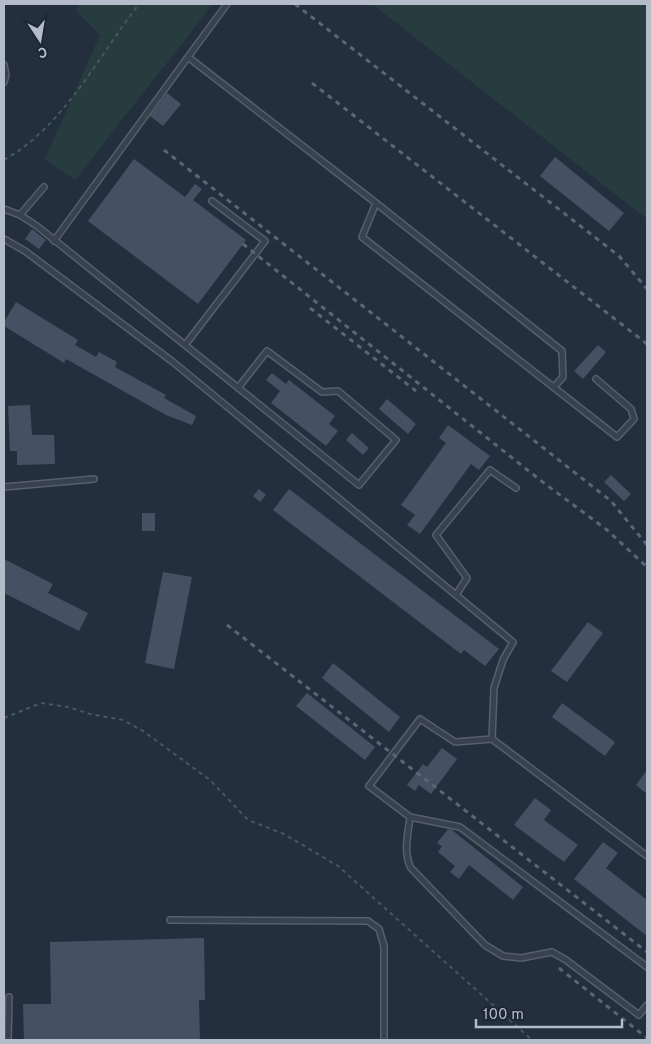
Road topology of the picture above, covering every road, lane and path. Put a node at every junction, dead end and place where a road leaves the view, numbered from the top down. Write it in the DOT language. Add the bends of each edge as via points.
graph roads {
  1 [pos="139,4"];
  2 [pos="227,4"];
  3 [pos="188,57"];
  4 [pos="4,65"];
  5 [pos="4,82"];
  6 [pos="4,160"];
  7 [pos="44,187"];
  8 [pos="212,201"];
  9 [pos="376,203"];
  10 [pos="4,209"];
  11 [pos="20,215"];
  12 [pos="4,239"];
  13 [pos="54,241"];
  14 [pos="185,345"];
  15 [pos="596,379"];
  16 [pos="554,387"];
  17 [pos="238,388"];
  18 [pos="94,479"];
  19 [pos="4,487"];
  20 [pos="516,488"];
  21 [pos="456,595"];
  22 [pos="4,718"];
  23 [pos="492,739"];
  24 [pos="410,817"];
  25 [pos="647,856"];
  26 [pos="170,920"];
  27 [pos="647,967"];
  28 [pos="8,997"];
  29 [pos="647,1005"];
  30 [pos="8,1040"];
  31 [pos="384,1040"];
  32 [pos="532,1040"];
  1 -- 6 [label="path" via="64,109 19,151"];
  2 -- 3 [label="lane"];
  3 -- 9 [label="lane"];
  3 -- 13 [label="lane"];
  4 -- 5 [label="lane"];
  7 -- 11 [label="lane"];
  8 -- 14 [label="lane" via="265,240"];
  9 -- 16 [label="lane" via="562,351 563,377"];
  9 -- 16 [label="lane" via="362,237"];
  10 -- 11 [label="lane"];
  11 -- 13 [label="lane"];
  12 -- 21 [label="lane" via="25,251 173,362"];
  13 -- 14 [label="lane"];
  14 -- 17 [label="lane"];
  15 -- 16 [label="lane" via="631,409 634,419 617,437"];
  17 -- 17 [label="lane" via="359,485 396,440 338,391 322,392 267,351"];
  18 -- 19 [label="lane"];
  20 -- 21 [label="lane" via="490,470 436,535 468,578"];
  21 -- 23 [label="lane" via="512,642 502,660 494,688"];
  22 -- 32 [label="path" via="41,703 123,720 143,731 210,780 248,820 284,834 338,866"];
  23 -- 24 [label="lane" via="454,742 420,719 369,786"];
  23 -- 25 [label="lane"];
  24 -- 27 [label="lane" via="460,827"];
  24 -- 29 [label="lane" via="407,861 411,868 485,945 503,956 521,958 552,952 639,1015"];
  26 -- 31 [label="lane" via="368,920 380,928 384,946"];
  28 -- 30 [label="lane"];
}
